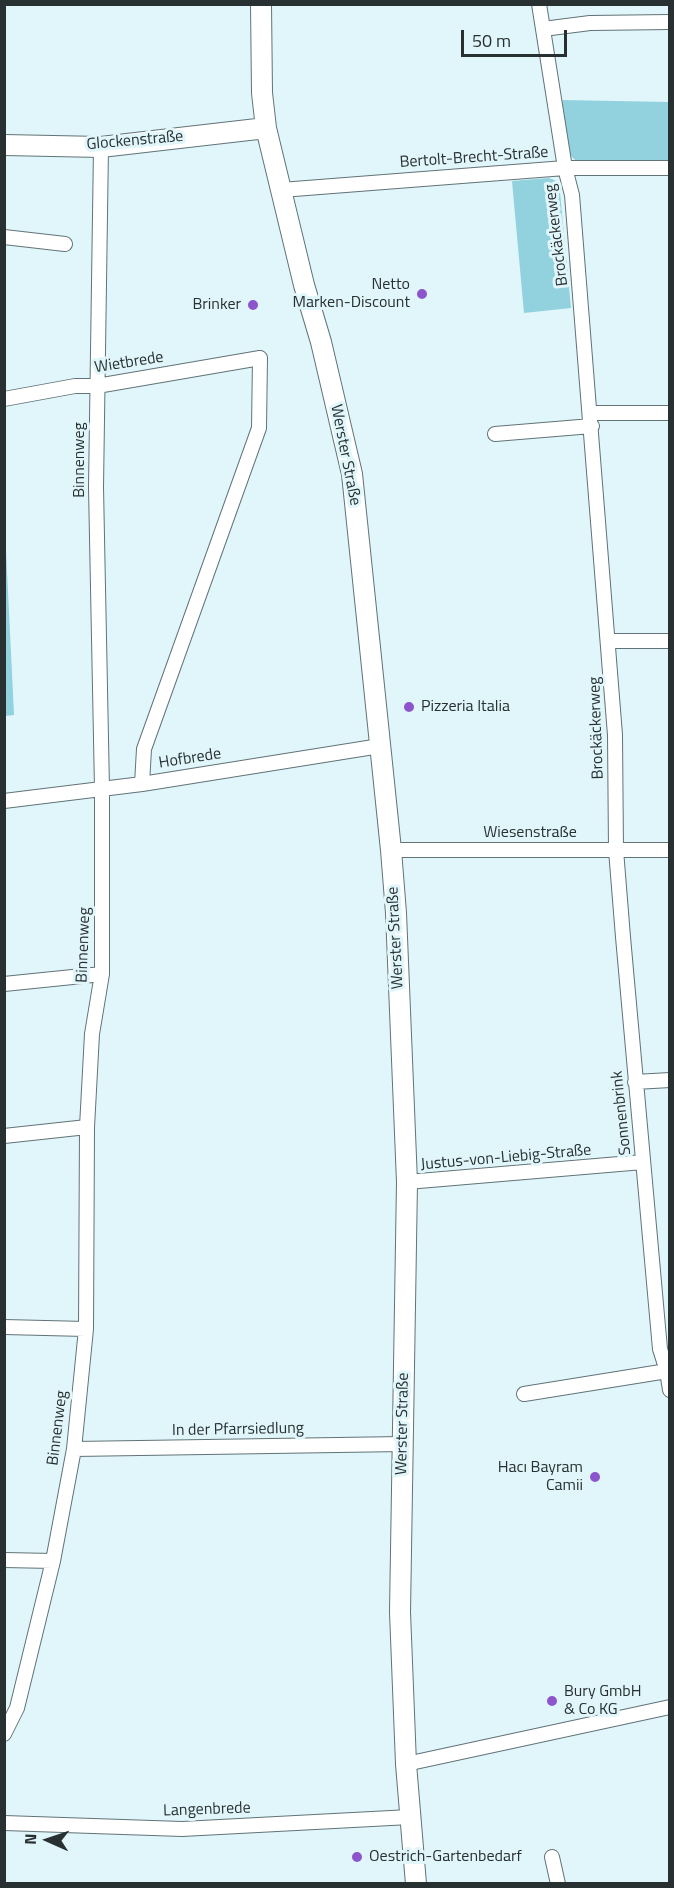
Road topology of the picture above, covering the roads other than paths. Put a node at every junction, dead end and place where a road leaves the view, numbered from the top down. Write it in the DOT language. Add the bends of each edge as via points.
graph roads {
  1 [pos="261,4"];
  2 [pos="539,4"];
  3 [pos="669,22"];
  4 [pos="543,30"];
  5 [pos="266,128"];
  6 [pos="4,145"];
  7 [pos="102,147"];
  8 [pos="565,168"];
  9 [pos="669,168"];
  10 [pos="281,190"];
  11 [pos="4,237"];
  12 [pos="65,243"];
  13 [pos="97,386"];
  14 [pos="4,399"];
  15 [pos="669,413"];
  16 [pos="591,420"];
  17 [pos="495,434"];
  18 [pos="609,641"];
  19 [pos="669,641"];
  20 [pos="380,746"];
  21 [pos="142,784"];
  22 [pos="102,789"];
  23 [pos="4,801"];
  24 [pos="669,849"];
  25 [pos="391,850"];
  26 [pos="616,850"];
  27 [pos="102,974"];
  28 [pos="4,984"];
  29 [pos="669,1080"];
  30 [pos="635,1082"];
  31 [pos="87,1128"];
  32 [pos="4,1136"];
  33 [pos="643,1162"];
  34 [pos="407,1182"];
  35 [pos="4,1327"];
  36 [pos="86,1329"];
  37 [pos="667,1371"];
  38 [pos="669,1390"];
  39 [pos="524,1394"];
  40 [pos="402,1444"];
  41 [pos="74,1449"];
  42 [pos="4,1560"];
  43 [pos="53,1561"];
  44 [pos="669,1707"];
  45 [pos="4,1734"];
  46 [pos="406,1764"];
  47 [pos="410,1817"];
  48 [pos="4,1823"];
  49 [pos="552,1857"];
  50 [pos="416,1884"];
  51 [pos="558,1884"];
  1 -- 5 [label="main road, Werster Straße"];
  2 -- 4 [label="street, Brockäckerweg"];
  3 -- 4 [label="street" via="590,23"];
  4 -- 8 [label="street, Brockäckerweg"];
  5 -- 7 [label="main road, Glockenstraße"];
  5 -- 10 [label="main road, Werster Straße"];
  6 -- 7 [label="main road, Glockenstraße"];
  7 -- 13 [label="street, Binnenweg"];
  8 -- 9 [label="street, Bertolt-Brecht-Straße"];
  8 -- 10 [label="street, Bertolt-Brecht-Straße"];
  8 -- 16 [label="street, Brockäckerweg" via="572,195"];
  10 -- 20 [label="main road, Werster Straße" via="352,474"];
  11 -- 12 [label="street"];
  13 -- 14 [label="street, Wietbrede"];
  13 -- 21 [label="street, Wietbrede" via="260,358 259,428 144,749"];
  13 -- 22 [label="street, Binnenweg"];
  15 -- 16 [label="street"];
  16 -- 17 [label="street"];
  16 -- 18 [label="street, Brockäckerweg"];
  18 -- 19 [label="street"];
  18 -- 26 [label="street, Brockäckerweg"];
  20 -- 21 [label="street, Hofbrede"];
  20 -- 25 [label="main road, Werster Straße"];
  21 -- 22 [label="street, Hofbrede"];
  22 -- 23 [label="street, Hofbrede"];
  22 -- 27 [label="street, Binnenweg"];
  24 -- 26 [label="street, Wiesenstraße"];
  25 -- 26 [label="street, Wiesenstraße"];
  25 -- 34 [label="main road, Werster Straße"];
  26 -- 30 [label="street, Sonnenbrink"];
  27 -- 28 [label="street"];
  27 -- 31 [label="street, Binnenweg" via="92,1034"];
  29 -- 30 [label="street"];
  30 -- 33 [label="street, Sonnenbrink"];
  31 -- 32 [label="street"];
  31 -- 36 [label="street, Binnenweg"];
  33 -- 34 [label="street, Justus-von-Liebig-Straße"];
  33 -- 37 [label="street, Sonnenbrink" via="660,1349"];
  34 -- 40 [label="main road, Werster Straße"];
  35 -- 36 [label="street"];
  36 -- 41 [label="street, Binnenweg"];
  37 -- 38 [label="street, Sonnenbrink"];
  37 -- 39 [label="street"];
  40 -- 41 [label="street, In der Pfarrsiedlung"];
  40 -- 46 [label="main road, Werster Straße" via="400,1612"];
  41 -- 43 [label="street, Binnenweg"];
  42 -- 43 [label="street"];
  43 -- 45 [label="street, Binnenweg" via="17,1708"];
  44 -- 46 [label="street"];
  46 -- 47 [label="main road, Werster Straße"];
  47 -- 48 [label="street, Langenbrede" via="182,1829"];
  47 -- 50 [label="main road, Werster Straße"];
  49 -- 51 [label="street"];
}
